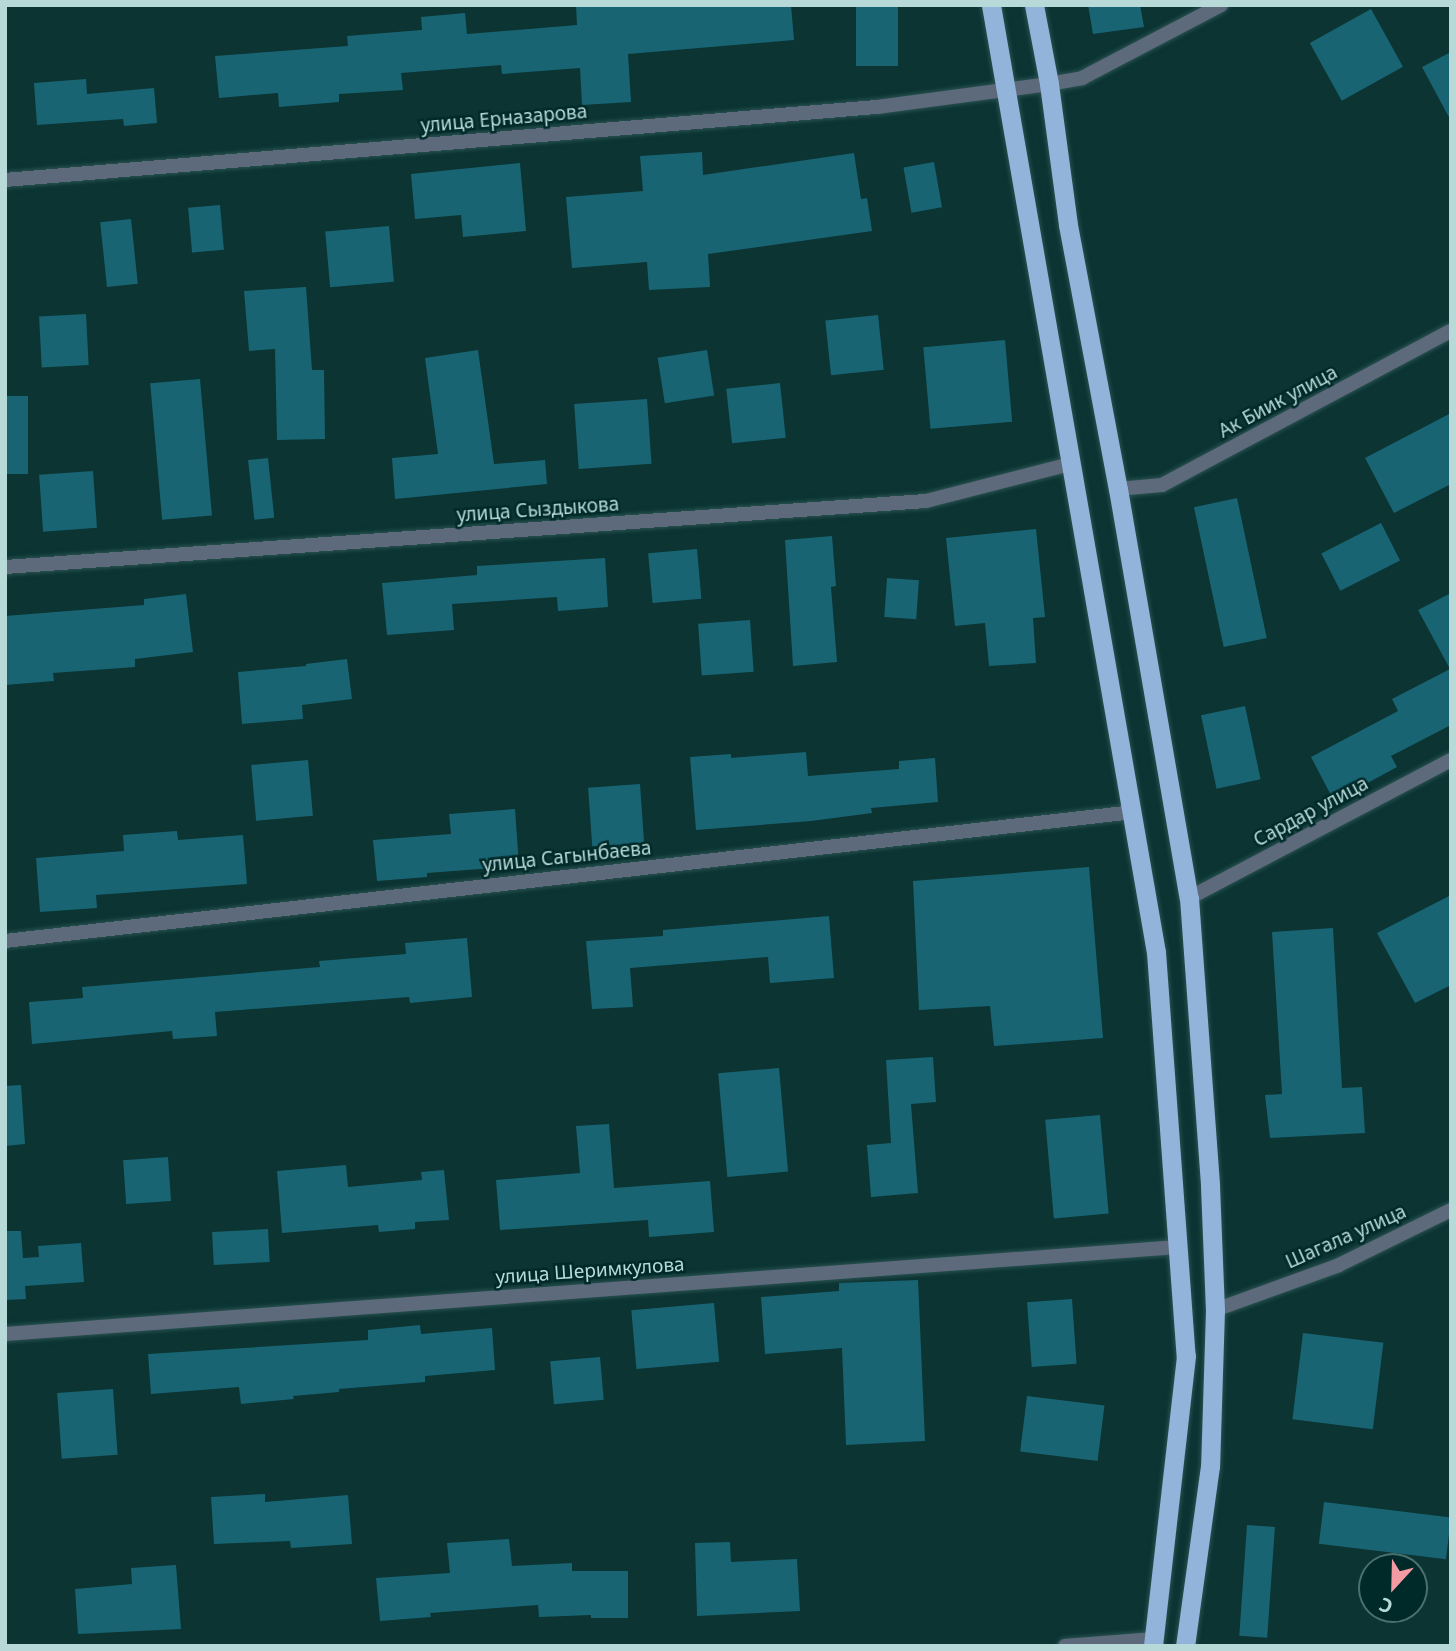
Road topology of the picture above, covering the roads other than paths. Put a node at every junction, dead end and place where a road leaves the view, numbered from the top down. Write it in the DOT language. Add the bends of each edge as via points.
graph roads {
  1 [pos="991,5"];
  2 [pos="1034,5"];
  3 [pos="1221,5"];
  4 [pos="1049,84"];
  5 [pos="1004,88"];
  6 [pos="5,180"];
  7 [pos="1451,331"];
  8 [pos="1070,464"];
  9 [pos="1118,489"];
  10 [pos="5,568"];
  11 [pos="1451,760"];
  12 [pos="1133,812"];
  13 [pos="1189,898"];
  14 [pos="5,941"];
  15 [pos="1451,1210"];
  16 [pos="1178,1247"];
  17 [pos="1215,1310"];
  18 [pos="5,1334"];
  19 [pos="1153,1642"];
  20 [pos="1065,1646"];
  21 [pos="1185,1646"];
  1 -- 5 [label="highway"];
  2 -- 4 [label="highway"];
  3 -- 4 [label="street, улица Ерназарова" via="1082,78"];
  4 -- 5 [label="street, улица Ерназарова"];
  4 -- 9 [label="highway" via="1068,225"];
  5 -- 6 [label="street, улица Ерназарова" via="877,107"];
  5 -- 8 [label="highway"];
  7 -- 9 [label="street, Ак Биик улица" via="1163,485"];
  8 -- 10 [label="street, улица Сыздыкова" via="926,501"];
  8 -- 12 [label="highway"];
  9 -- 13 [label="highway"];
  11 -- 13 [label="street, Сардар улица"];
  12 -- 14 [label="street, улица Сагынбаева"];
  12 -- 16 [label="highway" via="1156,952"];
  13 -- 17 [label="highway"];
  15 -- 17 [label="street, Шагала улица" via="1339,1265"];
  16 -- 18 [label="street, улица Шеримкулова"];
  16 -- 19 [label="highway" via="1186,1356"];
  17 -- 21 [label="highway" via="1210,1466"];
  19 -- 20 [label="street"];
}
